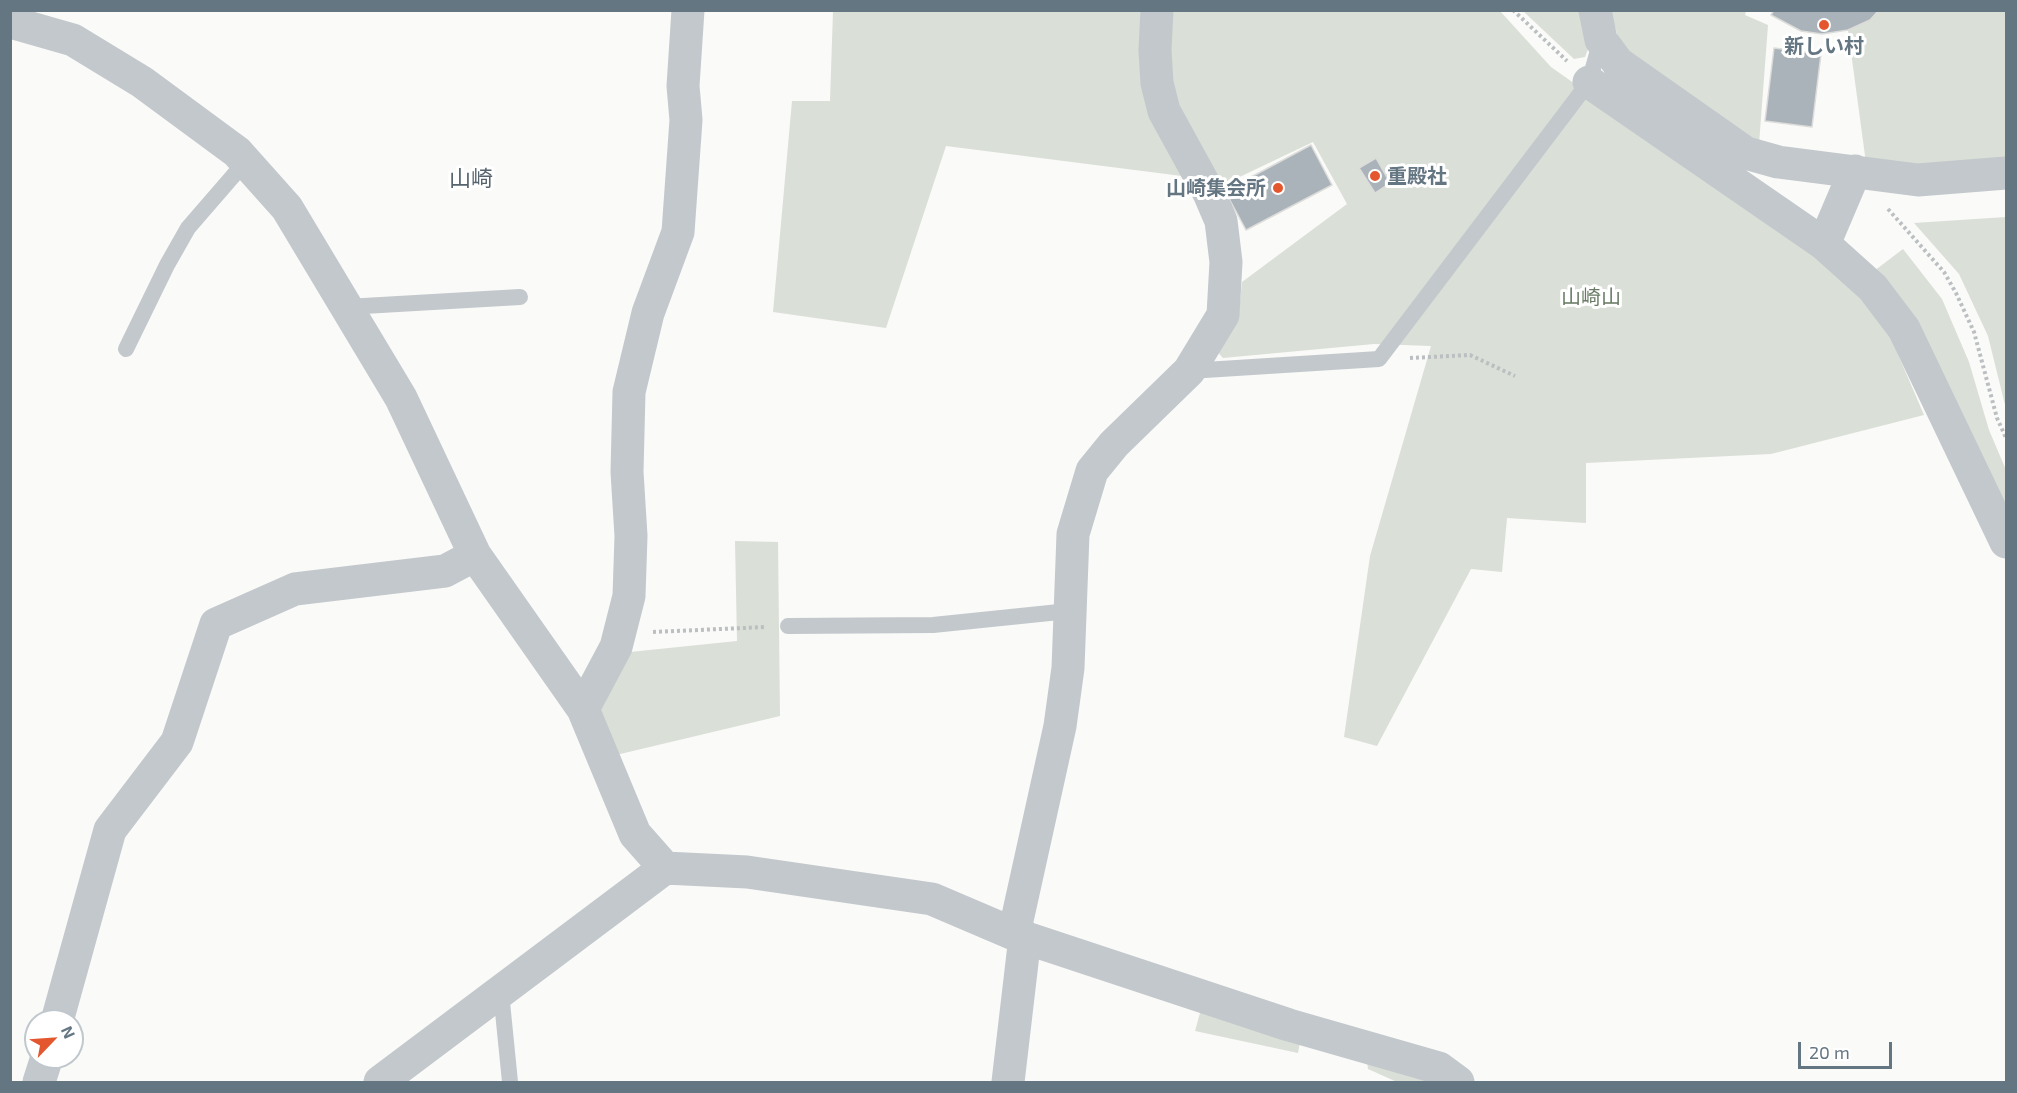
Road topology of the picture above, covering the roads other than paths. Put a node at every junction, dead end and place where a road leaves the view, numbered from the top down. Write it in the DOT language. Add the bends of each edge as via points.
graph roads {
  1 [pos="688,10"];
  2 [pos="1157,10"];
  3 [pos="10,22"];
  4 [pos="1598,25"];
  5 [pos="1589,82"];
  6 [pos="246,161"];
  7 [pos="1855,171"];
  8 [pos="2007,173"];
  9 [pos="1824,244"];
  10 [pos="520,297"];
  11 [pos="346,307"];
  12 [pos="126,349"];
  13 [pos="1189,371"];
  14 [pos="2007,543"];
  15 [pos="475,555"];
  16 [pos="1069,611"];
  17 [pos="788,626"];
  18 [pos="583,709"];
  19 [pos="664,868"];
  20 [pos="1020,936"];
  21 [pos="501,992"];
  22 [pos="60,1009"];
  23 [pos="380,1083"];
  24 [pos="510,1083"];
  25 [pos="1008,1083"];
  26 [pos="1458,1083"];
  1 -- 18 [label="street" via="678,232 648,313 629,392 629,596 616,647"];
  2 -- 13 [label="street" via="1157,83 1164,111 1221,221 1226,262 1223,315"];
  3 -- 6 [label="street" via="73,40 142,82"];
  4 -- 5 [label="lane"];
  4 -- 7 [label="street" via="1618,63 1746,153 1778,162"];
  5 -- 9 [label="street"];
  5 -- 13 [label="lane" via="1379,359"];
  6 -- 11 [label="street" via="287,208"];
  6 -- 12 [label="lane" via="188,228"];
  7 -- 8 [label="street" via="1918,180"];
  7 -- 9 [label="street"];
  9 -- 14 [label="street" via="1873,288 1905,329"];
  10 -- 11 [label="lane"];
  11 -- 15 [label="street" via="401,398"];
  13 -- 16 [label="street" via="1114,444 1092,471 1073,534"];
  15 -- 18 [label="street"];
  15 -- 22 [label="street" via="445,571 295,589 216,624 177,742 110,831"];
  16 -- 17 [label="lane" via="933,625"];
  16 -- 20 [label="street" via="1068,668 1060,726"];
  18 -- 19 [label="street" via="634,834"];
  19 -- 20 [label="street" via="747,872 932,899"];
  19 -- 21 [label="street"];
  20 -- 25 [label="street"];
  20 -- 26 [label="street" via="1289,1025 1439,1068"];
  21 -- 23 [label="street"];
  21 -- 24 [label="lane"];
}
